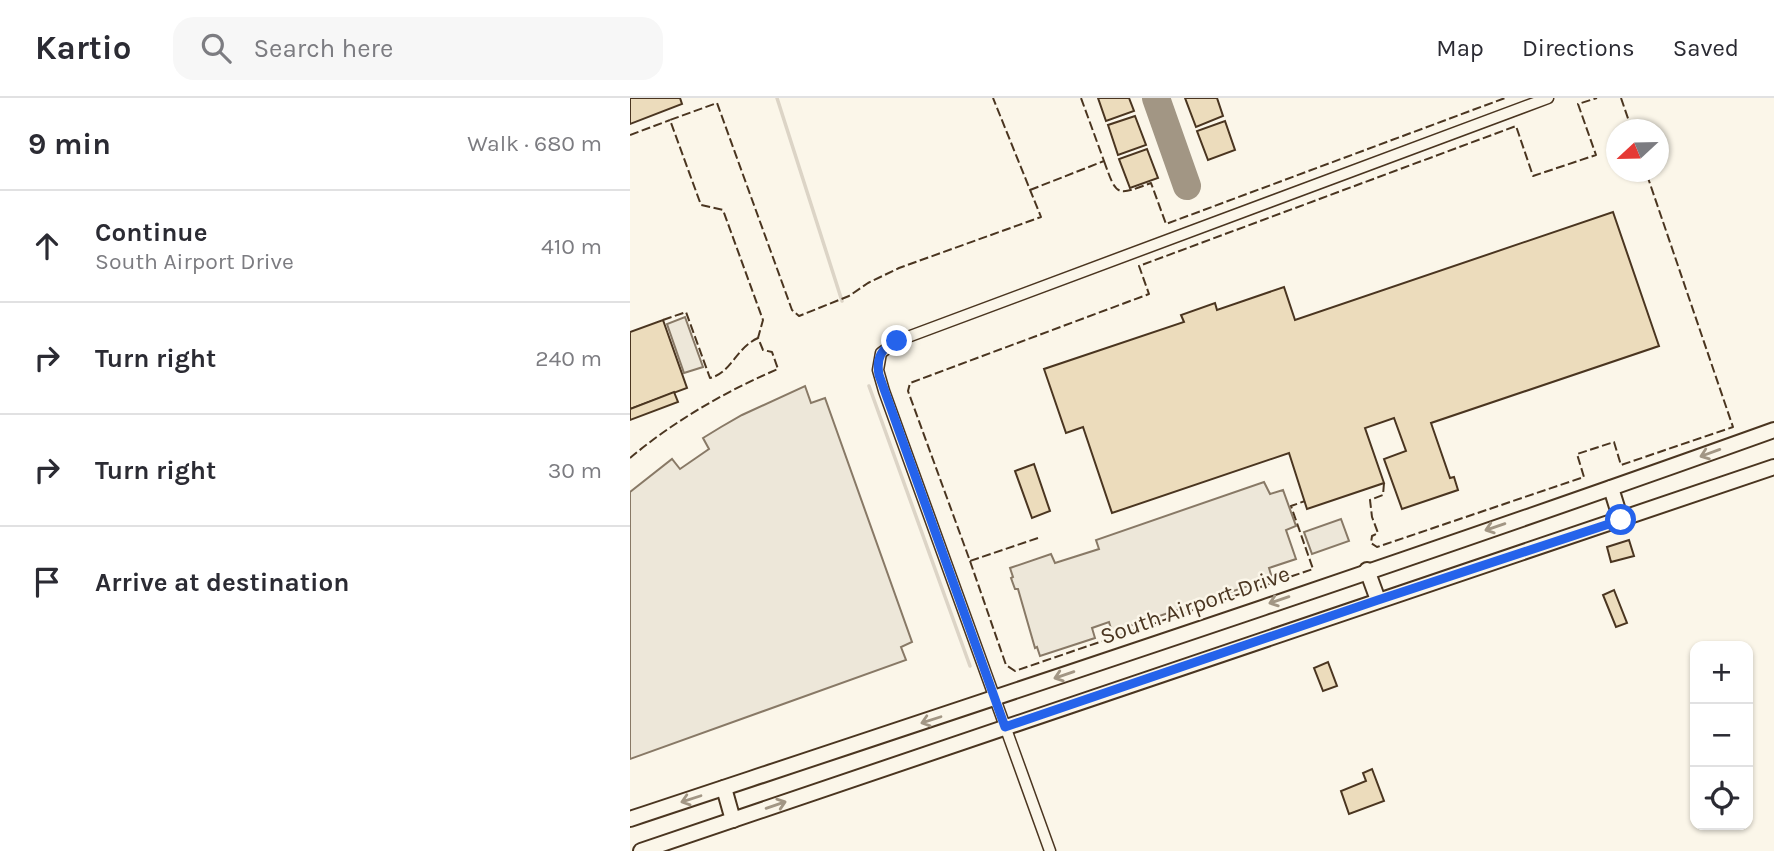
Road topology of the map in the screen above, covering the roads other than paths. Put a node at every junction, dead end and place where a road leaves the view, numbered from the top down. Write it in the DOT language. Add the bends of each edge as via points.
graph roads {
  1 [pos="1548,98"];
  2 [pos="1774,430"];
  3 [pos="1774,467"];
  4 [pos="1611,488"];
  5 [pos="1621,520"];
  6 [pos="1367,570"];
  7 [pos="1378,600"];
  8 [pos="995,699"];
  9 [pos="1005,727"];
  10 [pos="724,788"];
  11 [pos="630,819"];
  12 [pos="733,820"];
  13 [pos="641,851"];
  14 [pos="1050,851"];
  1 -- 8 [label="street" via="885,348 878,360 881,383"];
  2 -- 4 [label="main road, South Airport Drive, one-way"];
  3 -- 5 [label="main road"];
  4 -- 5 [label="main road"];
  4 -- 6 [label="main road, South Airport Drive, one-way"];
  5 -- 7 [label="main road"];
  6 -- 7 [label="main road"];
  6 -- 8 [label="main road, South Airport Drive, one-way"];
  7 -- 9 [label="main road"];
  8 -- 9 [label="street"];
  8 -- 10 [label="main road, South Airport Drive, one-way"];
  12 -- 9 [label="main road, one-way"];
  9 -- 14 [label="street"];
  10 -- 11 [label="main road, South Airport Drive, one-way"];
  10 -- 12 [label="main road"];
  12 -- 13 [label="main road"];
}
